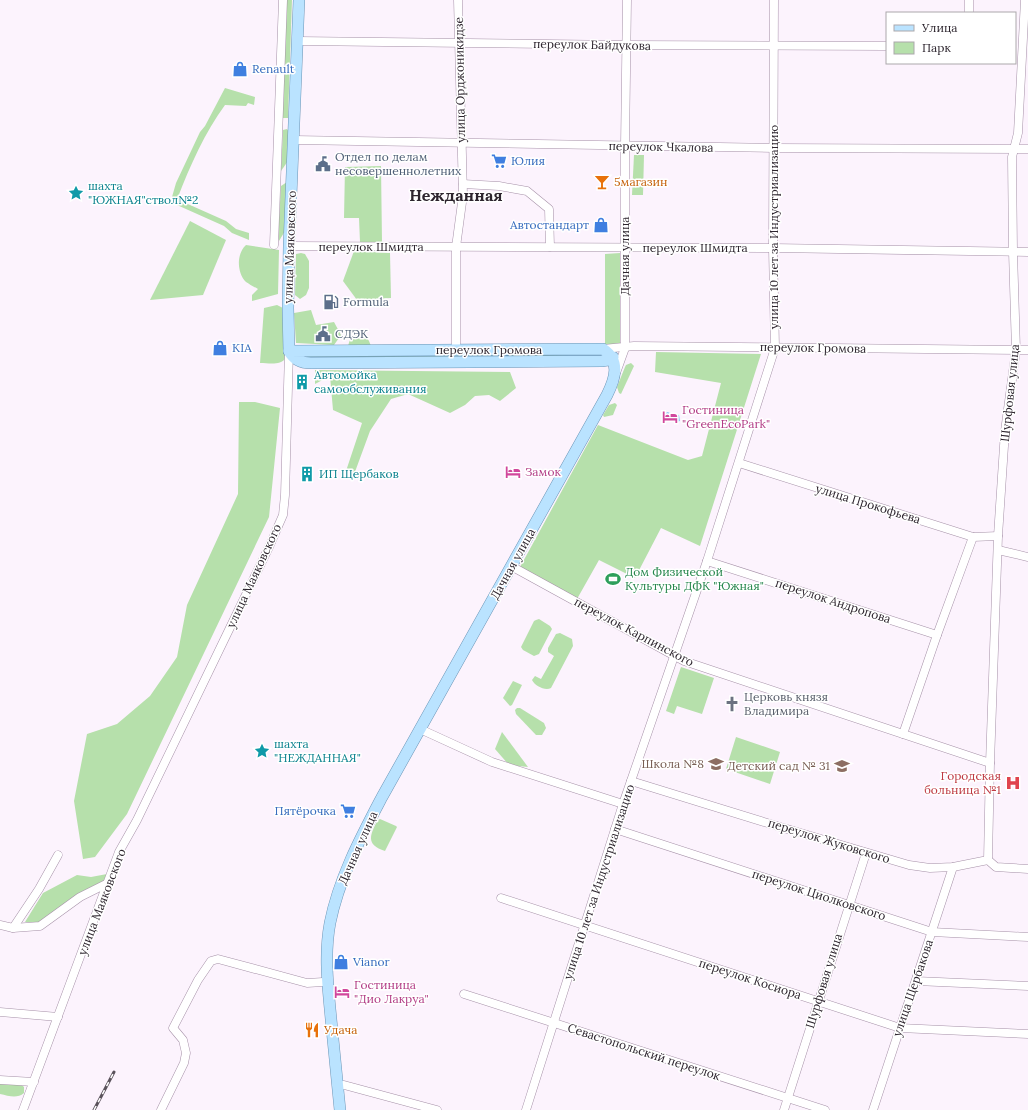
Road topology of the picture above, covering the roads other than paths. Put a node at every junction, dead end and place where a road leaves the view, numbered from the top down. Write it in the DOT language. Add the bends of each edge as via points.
graph roads {
  1 [pos="283,0"];
  2 [pos="299,0"];
  3 [pos="458,0"];
  4 [pos="627,0"];
  5 [pos="774,0"];
  6 [pos="969,0"];
  7 [pos="1025,0"];
  8 [pos="969,12"];
  9 [pos="298,41"];
  10 [pos="459,43"];
  11 [pos="627,45"];
  12 [pos="774,46"];
  13 [pos="886,46"];
  14 [pos="1022,50"];
  15 [pos="294,140"];
  16 [pos="462,142"];
  17 [pos="625,146"];
  18 [pos="774,148"];
  19 [pos="1015,149"];
  20 [pos="1028,149"];
  21 [pos="463,184"];
  22 [pos="274,245"];
  23 [pos="289,246"];
  24 [pos="456,247"];
  25 [pos="550,247"];
  26 [pos="625,248"];
  27 [pos="773,248"];
  28 [pos="1013,252"];
  29 [pos="1028,252"];
  30 [pos="626,348"];
  31 [pos="775,348"];
  32 [pos="604,349"];
  33 [pos="456,350"];
  34 [pos="1016,350"];
  35 [pos="1028,350"];
  36 [pos="289,351"];
  37 [pos="607,359"];
  38 [pos="612,378"];
  39 [pos="738,463"];
  40 [pos="998,536"];
  41 [pos="973,537"];
  42 [pos="998,550"];
  43 [pos="1028,557"];
  44 [pos="707,561"];
  45 [pos="509,565"];
  46 [pos="936,635"];
  47 [pos="674,656"];
  48 [pos="418,728"];
  49 [pos="903,734"];
  50 [pos="990,763"];
  51 [pos="631,781"];
  52 [pos="623,804"];
  53 [pos="615,829"];
  54 [pos="866,853"];
  55 [pos="58,855"];
  56 [pos="988,860"];
  57 [pos="954,867"];
  58 [pos="1028,869"];
  59 [pos="108,883"];
  60 [pos="501,898"];
  61 [pos="849,904"];
  62 [pos="0,925"];
  63 [pos="585,925"];
  64 [pos="13,928"];
  65 [pos="932,932"];
  66 [pos="1028,937"];
  67 [pos="325,981"];
  68 [pos="916,981"];
  69 [pos="1028,986"];
  70 [pos="464,994"];
  71 [pos="818,1002"];
  72 [pos="0,1012"];
  73 [pos="58,1017"];
  74 [pos="554,1024"];
  75 [pos="900,1028"];
  76 [pos="1028,1034"];
  77 [pos="0,1080"];
  78 [pos="34,1082"];
  79 [pos="335,1086"];
  80 [pos="788,1098"];
  81 [pos="23,1110"];
  82 [pos="161,1110"];
  83 [pos="335,1110"];
  84 [pos="340,1110"];
  85 [pos="437,1110"];
  86 [pos="526,1110"];
  87 [pos="784,1110"];
  88 [pos="824,1110"];
  89 [pos="873,1110"];
  1 -- 22 [label="street, улица Маяковского"];
  2 -- 9 [label="main road, улица Маяковского"];
  3 -- 10 [label="street, улица Орджоникидзе"];
  4 -- 11 [label="street, Дачная улица"];
  5 -- 12 [label="street, улица 10 лет за Индустриализацию"];
  6 -- 8 [label="street"];
  7 -- 14 [label="street, Шурфовая улица"];
  9 -- 10 [label="street, переулок Байдукова"];
  9 -- 15 [label="main road, улица Маяковского"];
  10 -- 11 [label="street, переулок Байдукова"];
  10 -- 16 [label="street, улица Орджоникидзе"];
  11 -- 12 [label="street, переулок Байдукова"];
  11 -- 17 [label="street, Дачная улица"];
  12 -- 13 [label="street, переулок Байдукова"];
  12 -- 18 [label="street, улица 10 лет за Индустриализацию"];
  14 -- 19 [label="street, Шурфовая улица"];
  15 -- 16 [label="street, переулок Чкалова"];
  15 -- 23 [label="main road, улица Маяковского"];
  16 -- 17 [label="street, переулок Чкалова"];
  16 -- 21 [label="street, улица Орджоникидзе"];
  17 -- 18 [label="street, переулок Чкалова"];
  17 -- 26 [label="street, Дачная улица"];
  18 -- 19 [label="street, переулок Чкалова"];
  18 -- 27 [label="street, улица 10 лет за Индустриализацию"];
  19 -- 20 [label="street, переулок Чкалова"];
  19 -- 28 [label="street, Шурфовая улица" via="1012,157"];
  21 -- 24 [label="street, улица Орджоникидзе" via="464,195"];
  21 -- 25 [label="street" via="527,191 549,209"];
  23 -- 24 [label="street, переулок Шмидта"];
  23 -- 36 [label="main road, улица Маяковского"];
  24 -- 25 [label="street, переулок Шмидта"];
  24 -- 33 [label="street, улица Орджоникидзе"];
  25 -- 26 [label="street, переулок Шмидта"];
  26 -- 27 [label="street, переулок Шмидта"];
  26 -- 30 [label="street, Дачная улица"];
  27 -- 28 [label="street, переулок Шмидта"];
  27 -- 31 [label="street, улица 10 лет за Индустриализацию"];
  28 -- 29 [label="street, переулок Шмидта"];
  28 -- 34 [label="street, Шурфовая улица"];
  30 -- 31 [label="street, переулок Громова"];
  30 -- 32 [label="street, переулок Громова"];
  30 -- 37 [label="street"];
  30 -- 38 [label="street, Дачная улица"];
  31 -- 34 [label="street, переулок Громова"];
  31 -- 39 [label="street, улица 10 лет за Индустриализацию"];
  32 -- 33 [label="main road, переулок Громова"];
  32 -- 37 [label="main road"];
  33 -- 36 [label="main road, переулок Громова"];
  34 -- 35 [label="street, переулок Громова"];
  34 -- 40 [label="street, Шурфовая улица" via="1004,431"];
  36 -- 37 [label="main road, переулок Громова" via="303,363"];
  36 -- 59 [label="street, улица Маяковского" via="283,515 137,820 119,852"];
  37 -- 38 [label="main road" via="606,365"];
  38 -- 45 [label="main road, Дачная улица" via="604,402"];
  39 -- 41 [label="street, улица Прокофьева"];
  39 -- 44 [label="street, улица 10 лет за Индустриализацию"];
  40 -- 41 [label="street, улица Прокофьева"];
  40 -- 42 [label="street, Шурфовая улица"];
  41 -- 46 [label="street"];
  42 -- 43 [label="street"];
  42 -- 50 [label="street, Шурфовая улица"];
  44 -- 46 [label="street, переулок Андропова"];
  44 -- 47 [label="street, улица 10 лет за Индустриализацию"];
  45 -- 47 [label="street, переулок Карпинского"];
  45 -- 48 [label="main road, Дачная улица"];
  46 -- 49 [label="street"];
  47 -- 49 [label="street, переулок Карпинского"];
  47 -- 51 [label="street, улица 10 лет за Индустриализацию"];
  48 -- 52 [label="street" via="492,762"];
  48 -- 67 [label="main road, Дачная улица" via="354,846 334,905"];
  49 -- 50 [label="street, переулок Карпинского"];
  50 -- 56 [label="street"];
  51 -- 52 [label="street, улица 10 лет за Индустриализацию"];
  51 -- 54 [label="street, переулок Жуковского"];
  52 -- 53 [label="street, улица 10 лет за Индустриализацию"];
  53 -- 61 [label="street, переулок Циолковского"];
  53 -- 63 [label="street, улица 10 лет за Индустриализацию"];
  54 -- 57 [label="street, переулок Жуковского" via="909,865 930,868"];
  54 -- 61 [label="street, Шурфовая улица"];
  55 -- 64 [label="street"];
  56 -- 57 [label="street, переулок Жуковского"];
  56 -- 58 [label="street" via="996,867"];
  57 -- 65 [label="street, улица Щербакова"];
  59 -- 64 [label="street" via="80,897 40,926"];
  59 -- 73 [label="street, улица Маяковского"];
  60 -- 63 [label="street, переулок Косиора"];
  61 -- 65 [label="street, переулок Циолковского"];
  61 -- 71 [label="street, Шурфовая улица"];
  62 -- 64 [label="street"];
  63 -- 71 [label="street, переулок Косиора"];
  63 -- 74 [label="street, улица 10 лет за Индустриализацию"];
  65 -- 66 [label="street, переулок Циолковского"];
  65 -- 68 [label="street, улица Щербакова"];
  67 -- 79 [label="main road, Дачная улица"];
  67 -- 82 [label="street" via="307,983 218,959 211,961 173,1028 183,1040 186,1053 184,1063"];
  68 -- 69 [label="street"];
  68 -- 75 [label="street, улица Щербакова"];
  70 -- 74 [label="street, Севастопольский переулок"];
  71 -- 75 [label="street, переулок Косиора"];
  71 -- 80 [label="street, Шурфовая улица"];
  72 -- 73 [label="street"];
  73 -- 78 [label="street, улица Маяковского"];
  74 -- 80 [label="street, Севастопольский переулок"];
  74 -- 86 [label="street, улица 10 лет за Индустриализацию"];
  75 -- 76 [label="street, переулок Косиора"];
  75 -- 89 [label="street, улица Щербакова"];
  77 -- 78 [label="street"];
  78 -- 81 [label="street, улица Маяковского"];
  79 -- 83 [label="main road, Дачная улица"];
  79 -- 84 [label="main road, Дачная улица"];
  79 -- 85 [label="street" via="344,1085"];
  80 -- 87 [label="street, Шурфовая улица"];
  80 -- 88 [label="street, Севастопольский переулок"];
}
